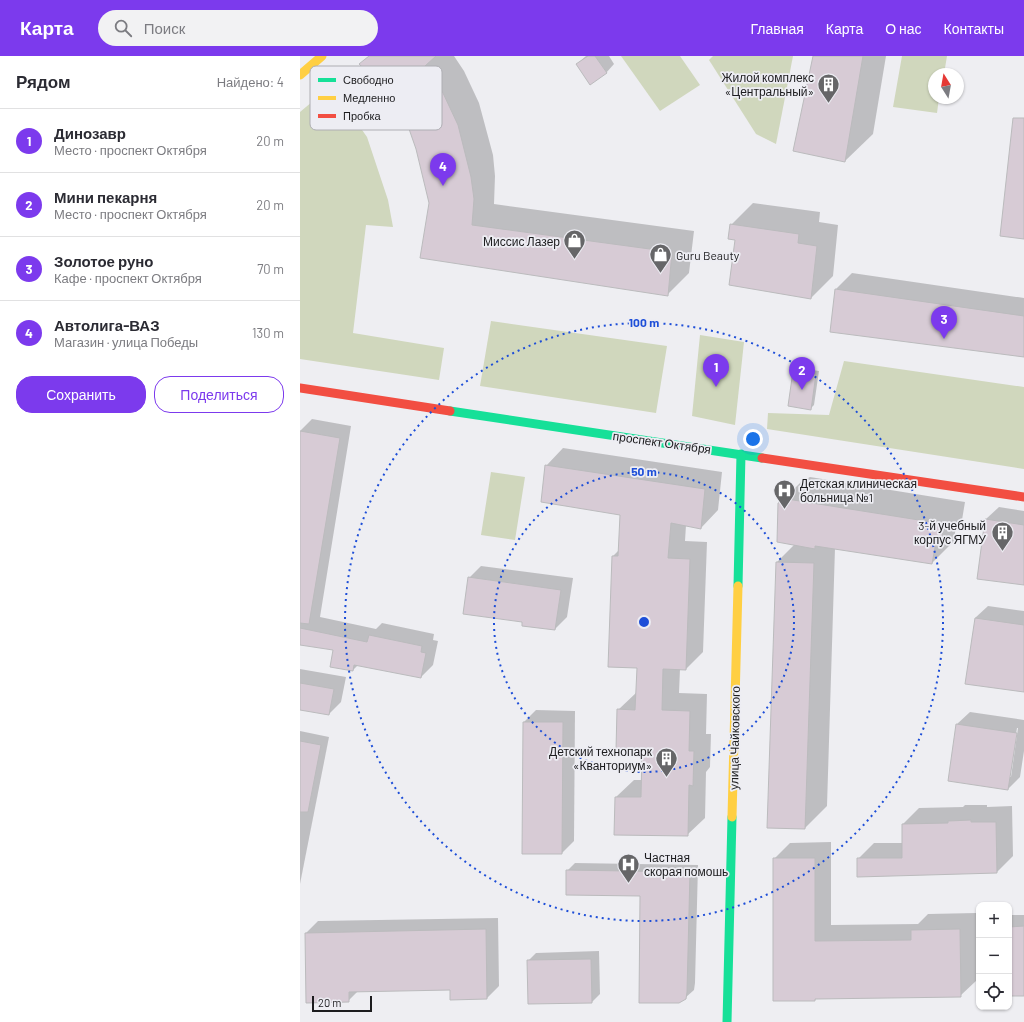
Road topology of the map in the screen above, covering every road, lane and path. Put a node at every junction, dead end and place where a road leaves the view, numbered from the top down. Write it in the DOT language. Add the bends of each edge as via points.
graph roads {
  1 [pos="322,56"];
  2 [pos="310,66"];
  3 [pos="310,66"];
  4 [pos="300,75"];
  5 [pos="300,388"];
  6 [pos="741,454"];
  7 [pos="1024,496"];
  8 [pos="727,1022"];
  1 -- 2 [label="main road"];
  3 -- 4 [label="main road"];
  5 -- 6 [label="main road, проспект Октября"];
  6 -- 7 [label="main road, проспект Октября"];
  6 -- 8 [label="main road, улица Чайковского"];
}
